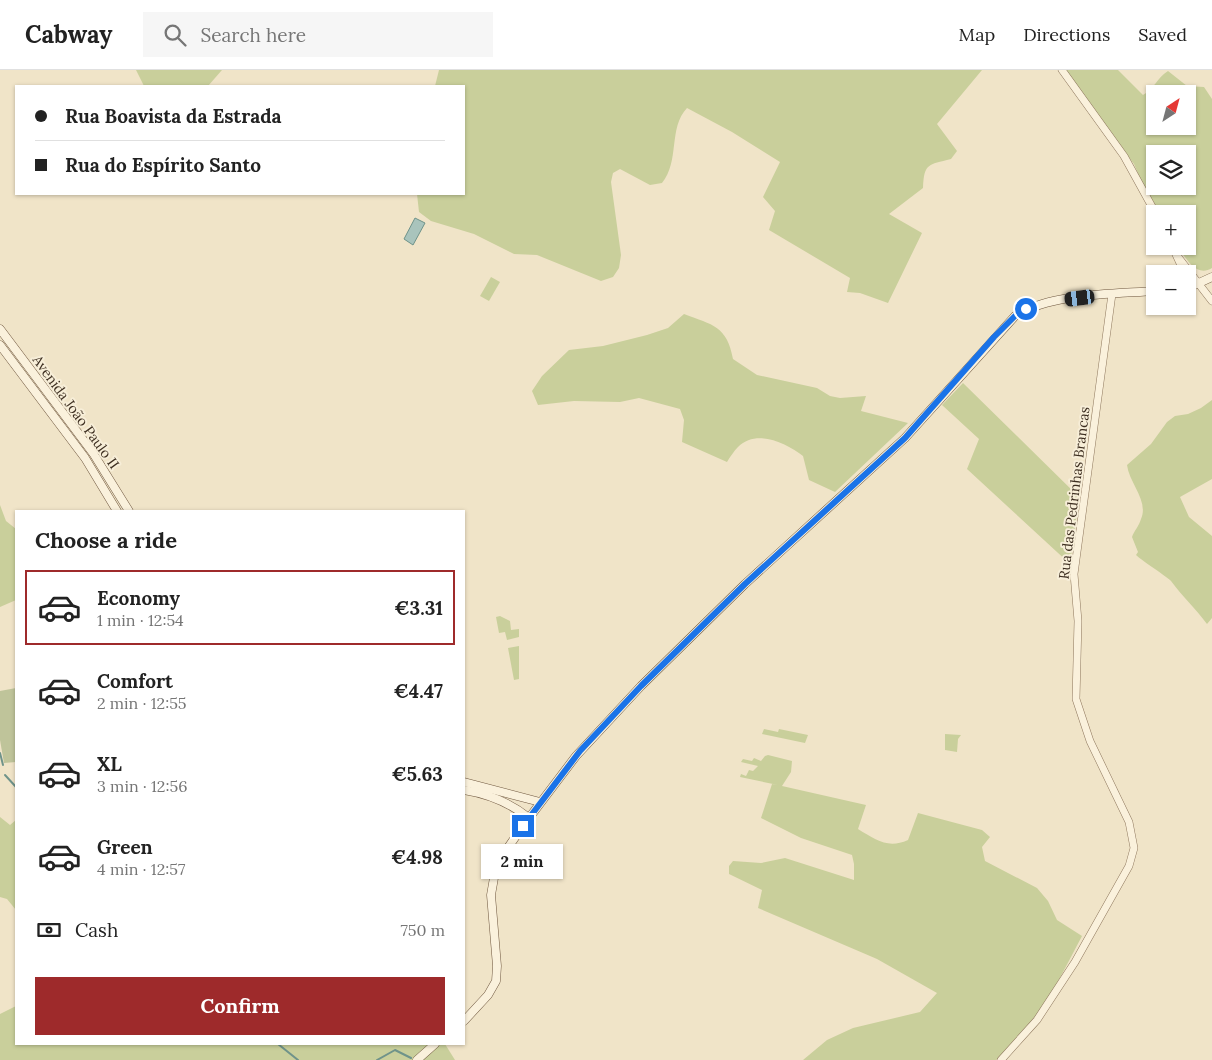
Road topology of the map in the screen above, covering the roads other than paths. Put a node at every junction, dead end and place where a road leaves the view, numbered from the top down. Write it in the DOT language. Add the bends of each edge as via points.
graph roads {
  1 [pos="1062,70"];
  2 [pos="1151,205"];
  3 [pos="1178,257"];
  4 [pos="1181,265"];
  5 [pos="1212,277"];
  6 [pos="1200,283"];
  7 [pos="1196,285"];
  8 [pos="1146,292"];
  9 [pos="1112,294"];
  10 [pos="1212,301"];
  11 [pos="0,329"];
  12 [pos="0,345"];
  13 [pos="116,510"];
  14 [pos="127,510"];
  15 [pos="465,782"];
  16 [pos="465,790"];
  17 [pos="522,799"];
  18 [pos="540,802"];
  19 [pos="518,809"];
  20 [pos="529,818"];
  21 [pos="465,1020"];
  22 [pos="435,1045"];
  23 [pos="417,1060"];
  24 [pos="1001,1060"];
  1 -- 2 [label="street" via="1124,156"];
  3 -- 4 [label="street"];
  3 -- 6 [label="street"];
  5 -- 6 [label="main road"];
  6 -- 7 [label="main road"];
  6 -- 10 [label="street"];
  8 -- 9 [label="main road"];
  9 -- 18 [label="main road" via="1064,300 1026,309 1015,316 905,438 745,584 635,692 580,751"];
  9 -- 24 [label="street, Rua das Pedrinhas Brancas" via="1074,574 1078,621 1076,699 1090,740 1129,822 1134,848 1129,866 1075,962 1037,1020"];
  11 -- 14 [label="main road, Avenida João Paulo II" via="93,453"];
  12 -- 13 [label="main road, Avenida João Paulo II" via="85,458"];
  15 -- 17 [label="main road"];
  16 -- 19 [label="main road" via="496,798"];
  17 -- 18 [label="main road"];
  17 -- 19 [label="main road"];
  18 -- 20 [label="main road"];
  19 -- 20 [label="main road"];
  20 -- 21 [label="main road" via="500,859 492,885 496,982"];
  22 -- 23 [label="main road"];
}
